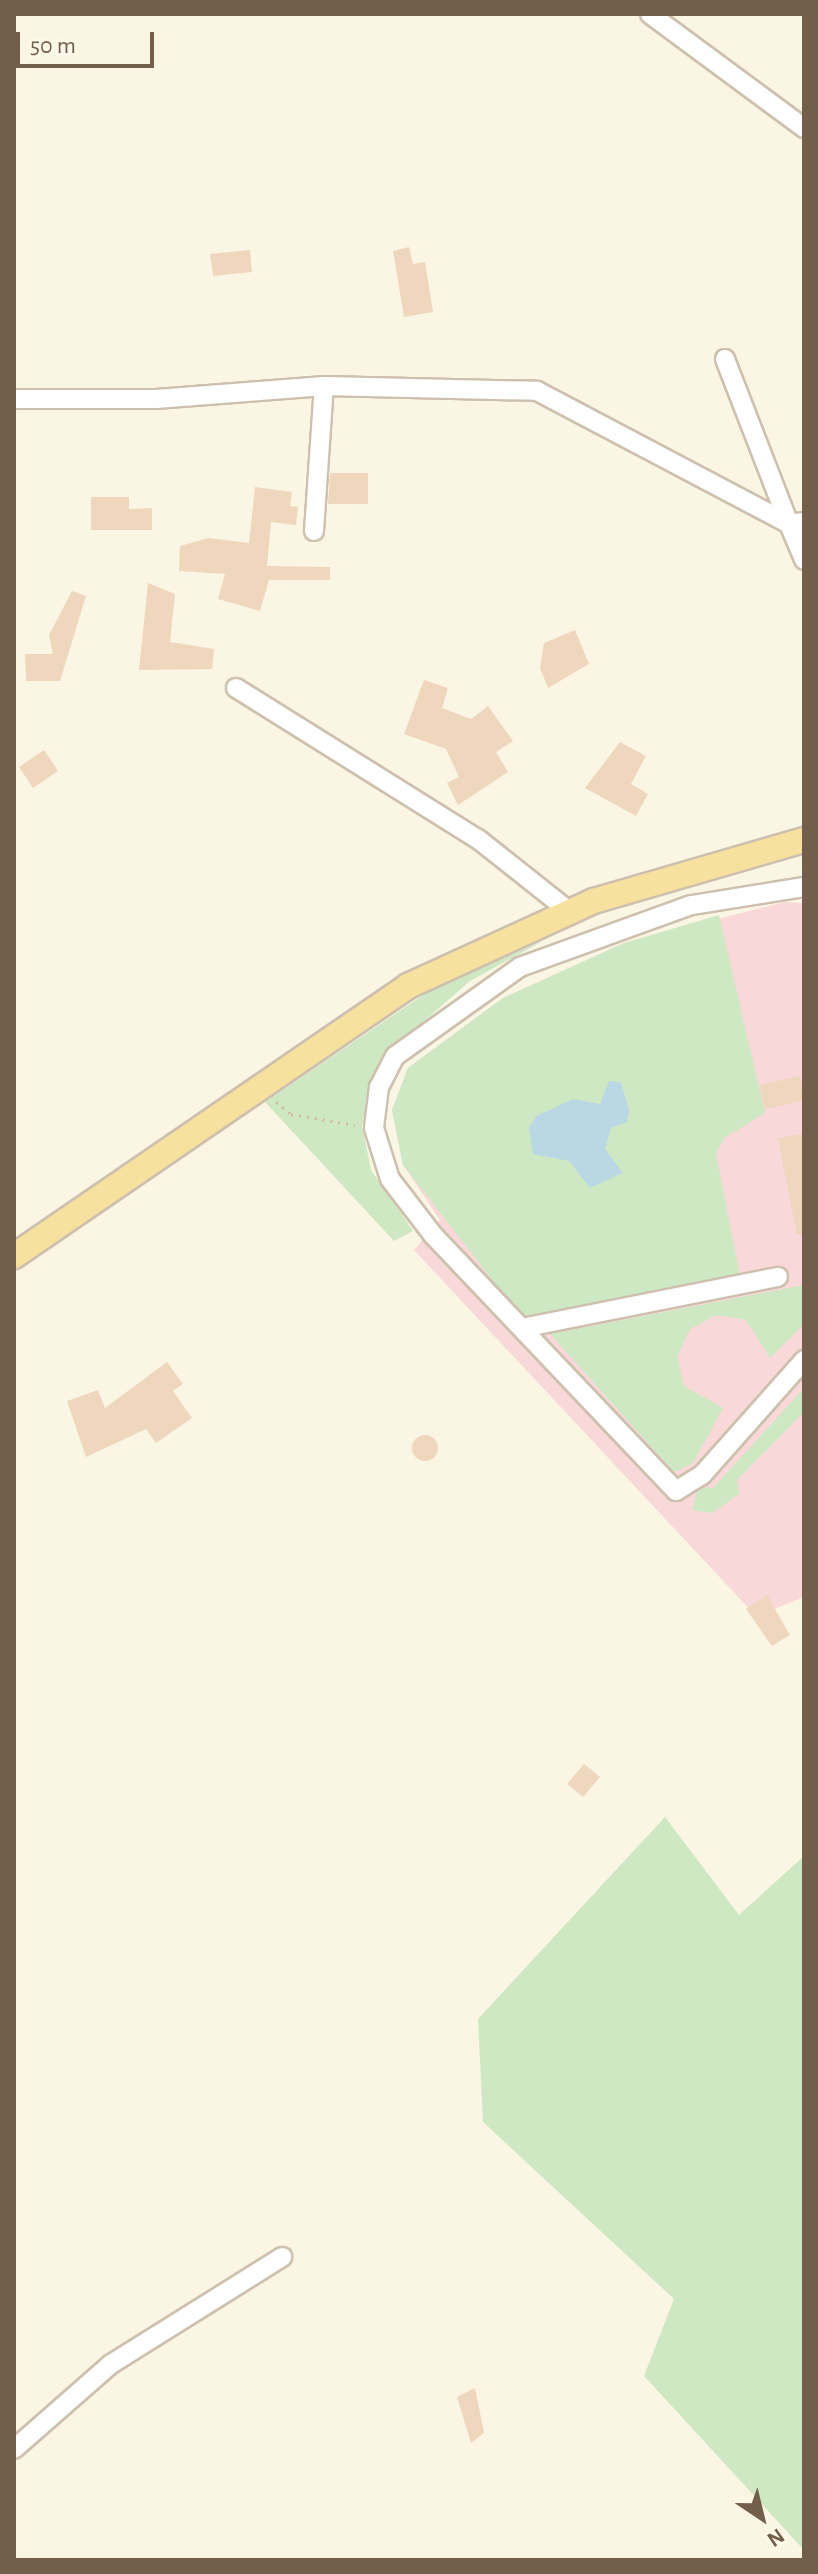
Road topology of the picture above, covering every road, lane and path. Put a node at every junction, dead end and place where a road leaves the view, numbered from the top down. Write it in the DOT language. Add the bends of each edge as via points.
graph roads {
  1 [pos="650,14"];
  2 [pos="804,128"];
  3 [pos="725,359"];
  4 [pos="324,386"];
  5 [pos="14,399"];
  6 [pos="796,523"];
  7 [pos="314,531"];
  8 [pos="804,560"];
  9 [pos="236,688"];
  10 [pos="804,840"];
  11 [pos="804,887"];
  12 [pos="570,912"];
  13 [pos="258,1088"];
  14 [pos="374,1128"];
  15 [pos="14,1256"];
  16 [pos="778,1277"];
  17 [pos="522,1328"];
  18 [pos="804,1360"];
  19 [pos="282,2257"];
  20 [pos="14,2449"];
  1 -- 2 [label="street"];
  3 -- 6 [label="street"];
  4 -- 5 [label="street" via="156,399"];
  4 -- 6 [label="street" via="537,391"];
  4 -- 7 [label="street"];
  6 -- 8 [label="street"];
  9 -- 12 [label="street" via="478,839"];
  10 -- 12 [label="main road"];
  11 -- 14 [label="street" via="691,905 520,967 395,1056 379,1087"];
  12 -- 13 [label="main road" via="408,986"];
  13 -- 14 [label="path" via="291,1114"];
  13 -- 15 [label="main road"];
  14 -- 17 [label="street" via="390,1179 433,1235"];
  16 -- 17 [label="street"];
  17 -- 18 [label="street" via="676,1491 702,1475"];
  19 -- 20 [label="street" via="111,2364"];
}
